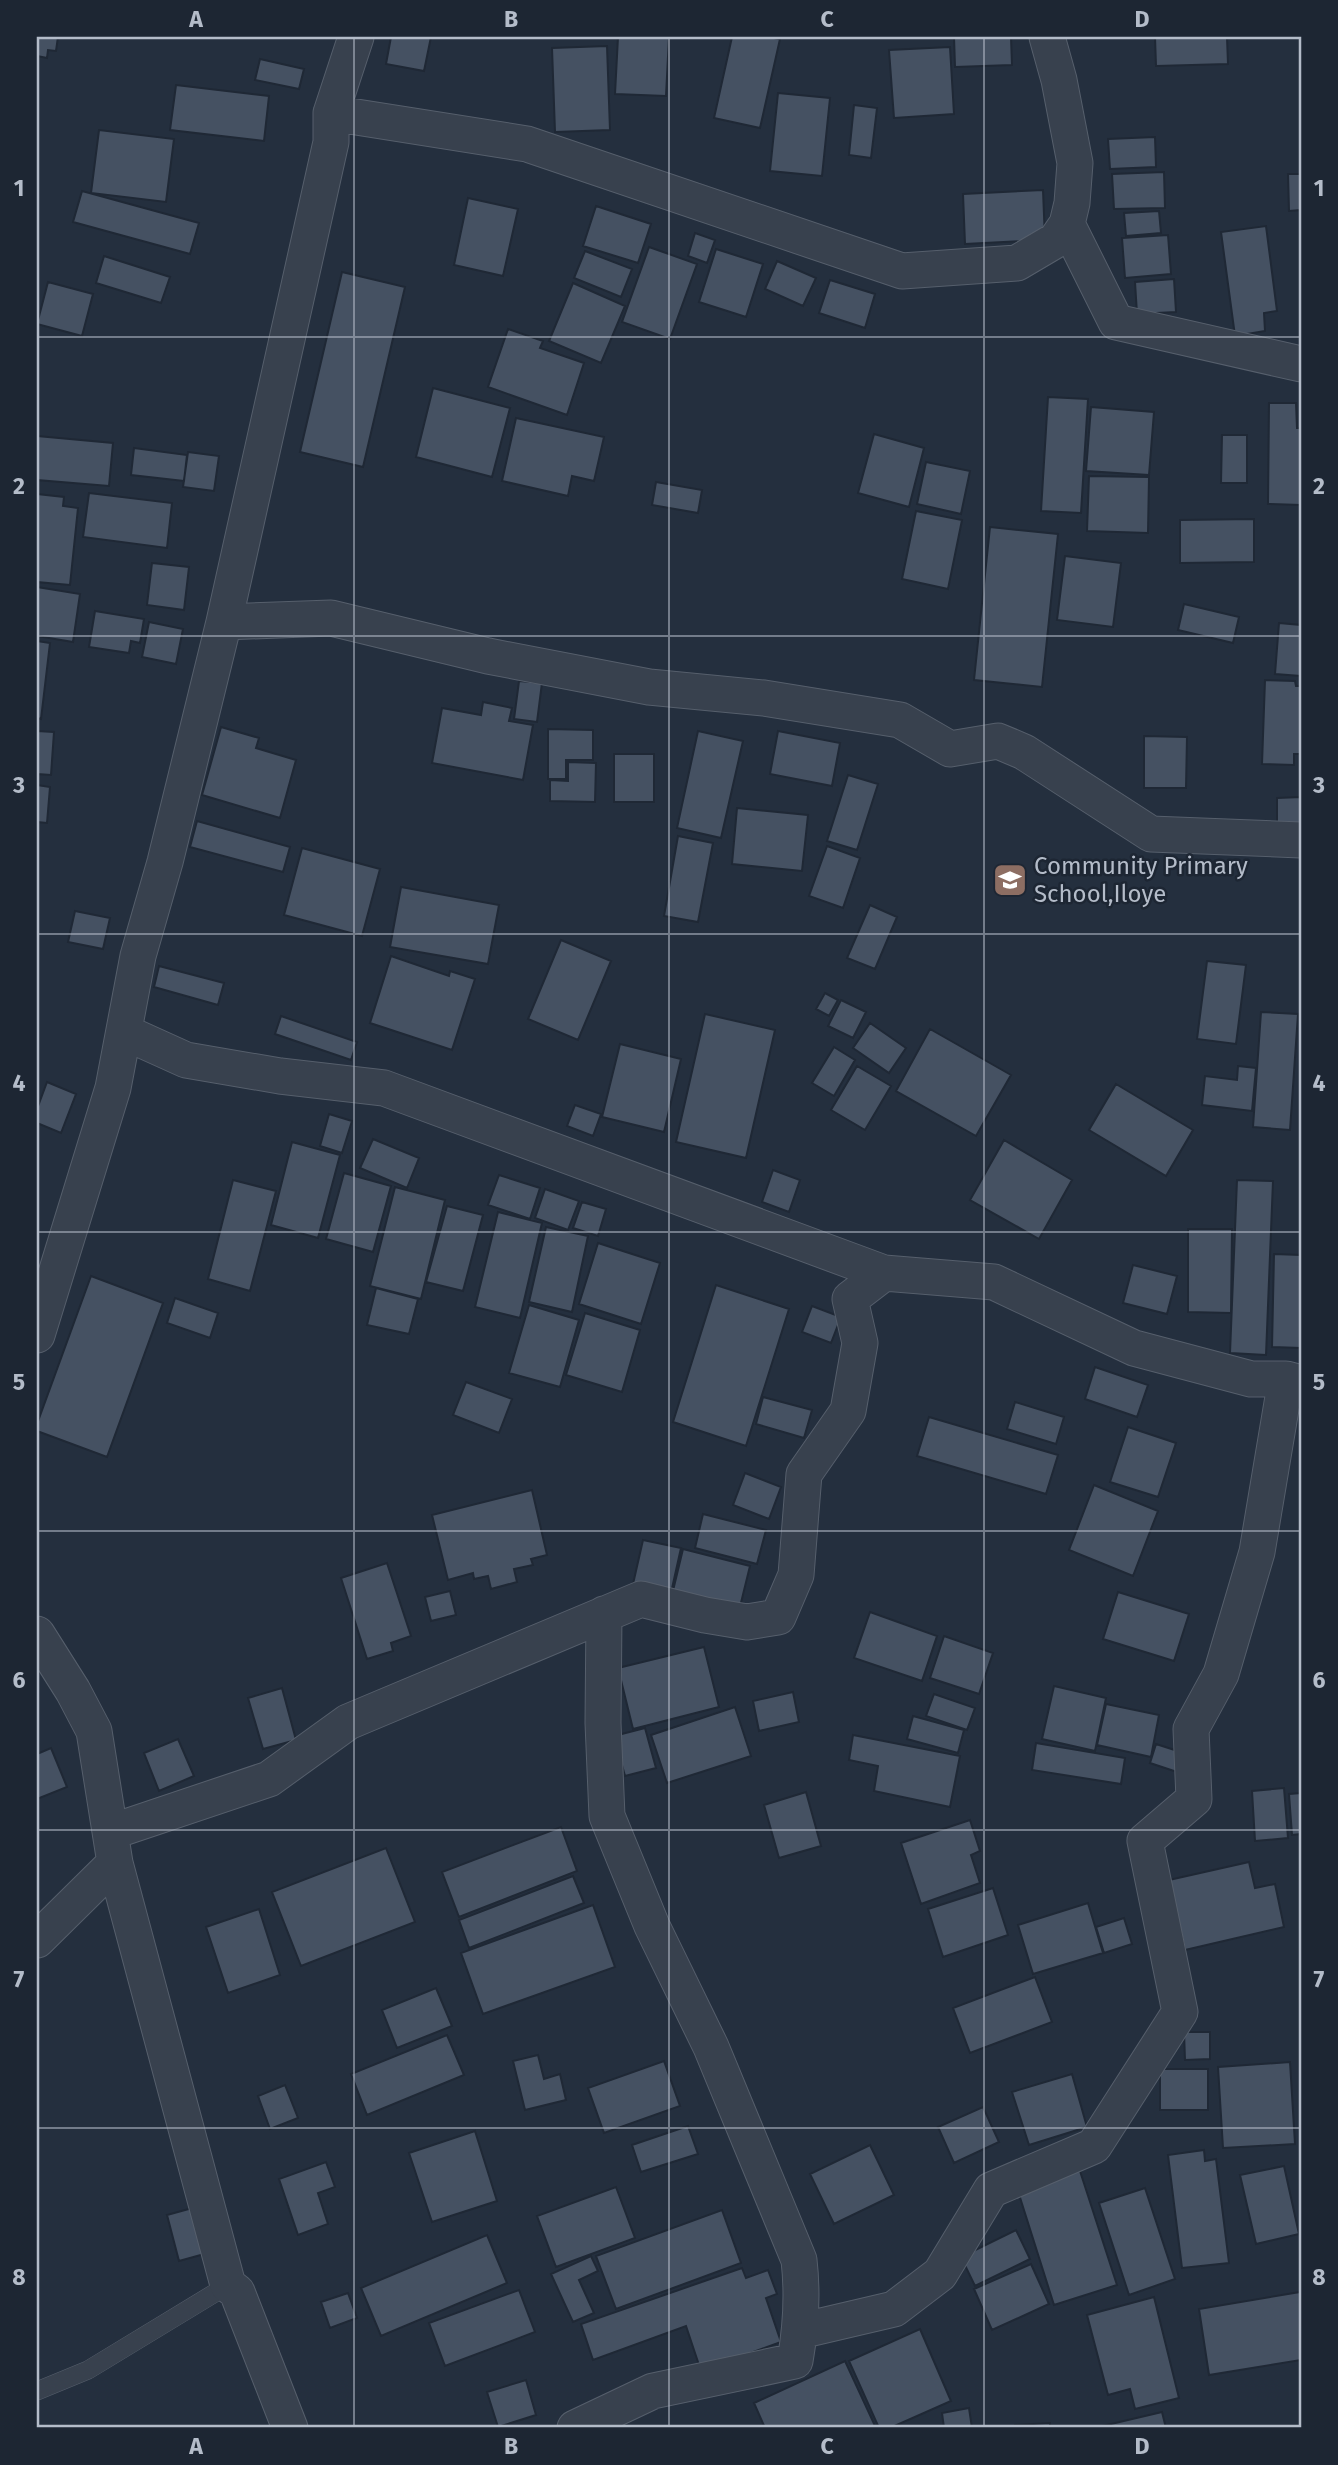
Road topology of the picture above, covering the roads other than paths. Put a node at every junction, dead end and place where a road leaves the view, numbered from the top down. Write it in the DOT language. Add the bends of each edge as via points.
graph roads {
  1 [pos="356,37"];
  2 [pos="1047,37"];
  3 [pos="331,113"];
  4 [pos="1067,224"];
  5 [pos="1301,364"];
  6 [pos="224,622"];
  7 [pos="1301,840"];
  8 [pos="124,1032"];
  9 [pos="884,1273"];
  10 [pos="37,1335"];
  11 [pos="1293,1381"];
  12 [pos="604,1614"];
  13 [pos="37,1634"];
  14 [pos="113,1848"];
  15 [pos="37,1940"];
  16 [pos="228,2285"];
  17 [pos="800,2331"];
  18 [pos="37,2391"];
  19 [pos="290,2428"];
  20 [pos="575,2428"];
  1 -- 3 [label="street"];
  2 -- 4 [label="street" via="1075,163"];
  3 -- 4 [label="street" via="527,144 902,271 1017,263 1056,240"];
  3 -- 6 [label="street" via="331,142"];
  4 -- 5 [label="street" via="1116,322"];
  6 -- 7 [label="street" via="331,618 488,656 649,687 764,698 900,720 950,749 998,741 1024,752 1151,834"];
  6 -- 8 [label="street" via="138,956"];
  8 -- 9 [label="street" via="186,1060 384,1088"];
  8 -- 10 [label="street" via="113,1088"];
  9 -- 11 [label="street" via="994,1282 1134,1348 1251,1378"];
  9 -- 12 [label="street" via="850,1299 860,1343 848,1411 804,1474 796,1576 778,1617 747,1622 641,1599"];
  11 -- 17 [label="street" via="1257,1552 1221,1674 1191,1729 1194,1799 1144,1841 1180,2012 1094,2146 991,2190 940,2274 894,2309"];
  12 -- 14 [label="street" via="348,1722 269,1779"];
  12 -- 17 [label="street" via="607,1816 652,1926 711,2047 799,2260"];
  13 -- 14 [label="street" via="94,1731"];
  14 -- 15 [label="street"];
  14 -- 16 [label="street"];
  16 -- 18 [label="lane" via="88,2370"];
  16 -- 19 [label="street" via="237,2291"];
  17 -- 20 [label="street" via="795,2361 653,2391"];
}
